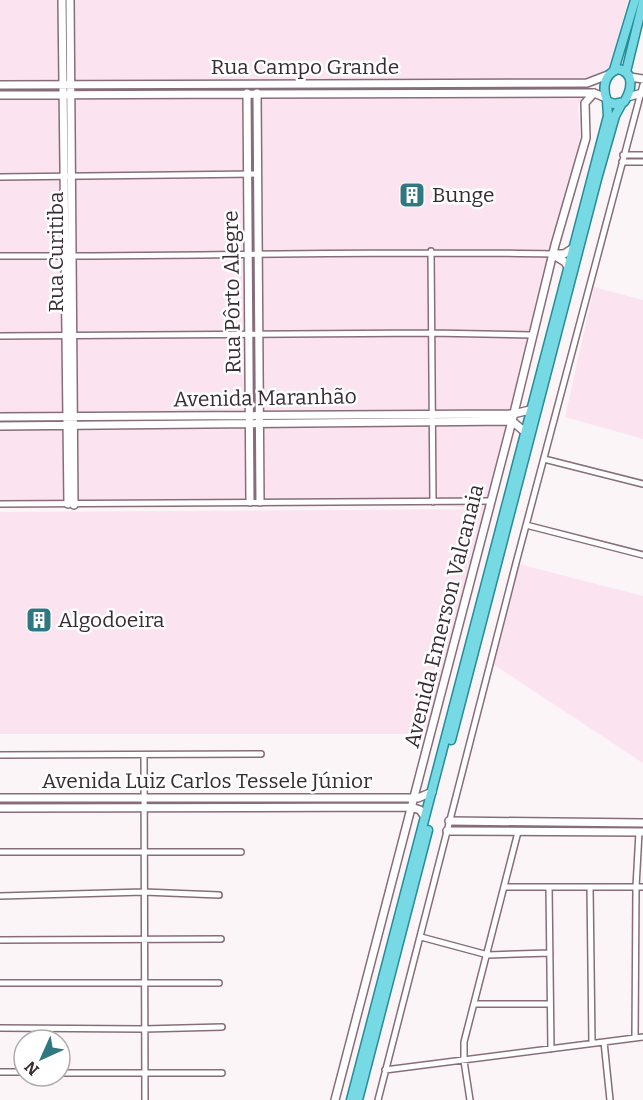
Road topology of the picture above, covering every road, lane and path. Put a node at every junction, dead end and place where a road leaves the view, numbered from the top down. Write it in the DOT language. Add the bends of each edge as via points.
graph roads {
  1 [pos="62,0"];
  2 [pos="70,0"];
  3 [pos="634,0"];
  4 [pos="643,2"];
  5 [pos="611,73"];
  6 [pos="628,74"];
  7 [pos="643,79"];
  8 [pos="253,83"];
  9 [pos="63,84"];
  10 [pos="71,84"];
  11 [pos="0,85"];
  12 [pos="642,90"];
  13 [pos="247,93"];
  14 [pos="257,93"];
  15 [pos="594,93"];
  16 [pos="0,95"];
  17 [pos="63,95"];
  18 [pos="71,95"];
  19 [pos="606,99"];
  20 [pos="625,100"];
  21 [pos="63,115"];
  22 [pos="71,116"];
  23 [pos="247,127"];
  24 [pos="256,128"];
  25 [pos="247,148"];
  26 [pos="256,148"];
  27 [pos="643,155"];
  28 [pos="622,159"];
  29 [pos="643,162"];
  30 [pos="256,174"];
  31 [pos="247,175"];
  32 [pos="0,177"];
  33 [pos="68,177"];
  34 [pos="248,208"];
  35 [pos="256,208"];
  36 [pos="572,249"];
  37 [pos="431,251"];
  38 [pos="552,254"];
  39 [pos="249,255"];
  40 [pos="257,255"];
  41 [pos="0,256"];
  42 [pos="69,256"];
  43 [pos="567,267"];
  44 [pos="258,286"];
  45 [pos="249,287"];
  46 [pos="431,333"];
  47 [pos="249,335"];
  48 [pos="258,335"];
  49 [pos="532,335"];
  50 [pos="0,336"];
  51 [pos="69,336"];
  52 [pos="530,410"];
  53 [pos="432,413"];
  54 [pos="254,414"];
  55 [pos="0,417"];
  56 [pos="70,417"];
  57 [pos="512,417"];
  58 [pos="432,422"];
  59 [pos="254,423"];
  60 [pos="0,426"];
  61 [pos="70,426"];
  62 [pos="525,432"];
  63 [pos="544,459"];
  64 [pos="643,484"];
  65 [pos="490,501"];
  66 [pos="250,502"];
  67 [pos="260,502"];
  68 [pos="433,502"];
  69 [pos="0,504"];
  70 [pos="71,505"];
  71 [pos="526,525"];
  72 [pos="643,555"];
  73 [pos="261,754"];
  74 [pos="0,755"];
  75 [pos="144,755"];
  76 [pos="432,792"];
  77 [pos="0,798"];
  78 [pos="144,798"];
  79 [pos="414,798"];
  80 [pos="411,807"];
  81 [pos="0,808"];
  82 [pos="144,808"];
  83 [pos="426,817"];
  84 [pos="449,821"];
  85 [pos="643,823"];
  86 [pos="447,831"];
  87 [pos="518,832"];
  88 [pos="641,832"];
  89 [pos="0,852"];
  90 [pos="144,852"];
  91 [pos="241,852"];
  92 [pos="504,887"];
  93 [pos="549,887"];
  94 [pos="590,887"];
  95 [pos="636,887"];
  96 [pos="643,887"];
  97 [pos="144,892"];
  98 [pos="219,895"];
  99 [pos="0,896"];
  100 [pos="421,937"];
  101 [pos="144,939"];
  102 [pos="221,939"];
  103 [pos="0,940"];
  104 [pos="550,953"];
  105 [pos="488,955"];
  106 [pos="0,983"];
  107 [pos="219,983"];
  108 [pos="144,984"];
  109 [pos="475,1004"];
  110 [pos="550,1004"];
  111 [pos="222,1027"];
  112 [pos="0,1028"];
  113 [pos="144,1029"];
  114 [pos="643,1037"];
  115 [pos="635,1038"];
  116 [pos="604,1042"];
  117 [pos="592,1044"];
  118 [pos="550,1049"];
  119 [pos="464,1061"];
  120 [pos="386,1071"];
  121 [pos="72,1073"];
  122 [pos="145,1073"];
  123 [pos="222,1073"];
  124 [pos="145,1100"];
  125 [pos="335,1100"];
  126 [pos="351,1100"];
  127 [pos="358,1100"];
  128 [pos="378,1100"];
  129 [pos="470,1100"];
  130 [pos="610,1100"];
  1 -- 9 [label="street, Rua Curitiba"];
  2 -- 10 [label="street, Rua Curitiba"];
  3 -- 5 [label="main road"];
  4 -- 6 [label="main road"];
  5 -- 6 [label="main road" via="622,69"];
  5 -- 8 [label="street, Rua Campo Grande" via="587,83"];
  5 -- 19 [label="main road" via="604,85"];
  6 -- 7 [label="street"];
  6 -- 20 [label="main road" via="630,87"];
  8 -- 10 [label="street, Rua Campo Grande"];
  8 -- 13 [label="street, Rua Pôrto Alegre"];
  8 -- 14 [label="street, Rua Pôrto Alegre"];
  9 -- 10 [label="street, Rua Campo Grande"];
  9 -- 11 [label="street, Rua Campo Grande"];
  9 -- 17 [label="street, Rua Curitiba"];
  10 -- 18 [label="street, Rua Curitiba"];
  12 -- 20 [label="street"];
  12 -- 28 [label="street"];
  13 -- 14 [label="street, Rua Campo Grande"];
  13 -- 18 [label="street, Rua Campo Grande"];
  13 -- 23 [label="street, Rua Pôrto Alegre"];
  14 -- 15 [label="street, Rua Campo Grande"];
  14 -- 24 [label="street, Rua Pôrto Alegre"];
  15 -- 19 [label="street, Rua Campo Grande"];
  15 -- 38 [label="street, Avenida Emerson Valcanaia" via="585,103 585,142"];
  16 -- 17 [label="street, Rua Campo Grande"];
  17 -- 18 [label="street, Rua Campo Grande"];
  17 -- 21 [label="street, Rua Curitiba"];
  18 -- 22 [label="street, Rua Curitiba"];
  19 -- 20 [label="main road" via="614,104"];
  19 -- 36 [label="main road" via="608,116"];
  20 -- 127 [label="main road" via="615,116 597,179"];
  21 -- 22 [label="street"];
  21 -- 33 [label="street, Rua Curitiba"];
  22 -- 33 [label="street, Rua Curitiba"];
  23 -- 24 [label="street"];
  23 -- 25 [label="street, Rua Pôrto Alegre"];
  24 -- 26 [label="street, Rua Pôrto Alegre"];
  25 -- 26 [label="street"];
  25 -- 31 [label="street, Rua Pôrto Alegre"];
  26 -- 30 [label="street, Rua Pôrto Alegre"];
  27 -- 28 [label="street"];
  28 -- 29 [label="street"];
  28 -- 63 [label="street"];
  30 -- 31 [label="street"];
  30 -- 35 [label="street, Rua Pôrto Alegre"];
  31 -- 33 [label="street"];
  31 -- 34 [label="street, Rua Pôrto Alegre"];
  32 -- 33 [label="street"];
  33 -- 42 [label="street, Rua Curitiba"];
  34 -- 35 [label="street"];
  34 -- 39 [label="street, Rua Pôrto Alegre"];
  35 -- 40 [label="street, Rua Pôrto Alegre"];
  36 -- 38 [label="street"];
  36 -- 43 [label="main road"];
  37 -- 38 [label="street"];
  37 -- 40 [label="street"];
  37 -- 46 [label="street"];
  38 -- 43 [label="street"];
  38 -- 49 [label="street, Avenida Emerson Valcanaia"];
  39 -- 40 [label="street"];
  39 -- 42 [label="street"];
  39 -- 45 [label="street, Rua Pôrto Alegre"];
  40 -- 44 [label="street, Rua Pôrto Alegre"];
  41 -- 42 [label="street"];
  42 -- 51 [label="street, Rua Curitiba"];
  43 -- 52 [label="main road"];
  44 -- 45 [label="street"];
  44 -- 48 [label="street, Rua Pôrto Alegre"];
  45 -- 47 [label="street, Rua Pôrto Alegre"];
  46 -- 48 [label="street"];
  46 -- 49 [label="street"];
  46 -- 53 [label="street"];
  47 -- 48 [label="street"];
  47 -- 51 [label="street"];
  47 -- 54 [label="street, Rua Pôrto Alegre"];
  48 -- 54 [label="street, Rua Pôrto Alegre"];
  49 -- 57 [label="street, Avenida Emerson Valcanaia"];
  50 -- 51 [label="street"];
  51 -- 56 [label="street, Rua Curitiba"];
  52 -- 57 [label="street, Avenida Maranhão"];
  52 -- 62 [label="main road"];
  53 -- 54 [label="street, Avenida Maranhão"];
  53 -- 57 [label="street, Avenida Maranhão"];
  53 -- 58 [label="street"];
  54 -- 56 [label="street, Avenida Maranhão"];
  54 -- 59 [label="street, Rua Pôrto Alegre"];
  55 -- 56 [label="street, Avenida Maranhão"];
  56 -- 61 [label="street, Rua Curitiba"];
  57 -- 58 [label="street, Avenida Maranhão"];
  57 -- 62 [label="street"];
  57 -- 65 [label="street, Avenida Emerson Valcanaia"];
  58 -- 59 [label="street, Avenida Maranhão"];
  58 -- 68 [label="street"];
  59 -- 61 [label="street, Avenida Maranhão"];
  59 -- 66 [label="street, Rua Pôrto Alegre"];
  59 -- 67 [label="street, Rua Pôrto Alegre"];
  60 -- 61 [label="street, Avenida Maranhão"];
  61 -- 70 [label="street, Rua Curitiba"];
  62 -- 76 [label="main road"];
  63 -- 64 [label="street"];
  63 -- 71 [label="street"];
  65 -- 68 [label="street"];
  65 -- 79 [label="street, Avenida Emerson Valcanaia"];
  66 -- 67 [label="street"];
  66 -- 70 [label="street"];
  67 -- 68 [label="street"];
  69 -- 70 [label="street"];
  71 -- 72 [label="street"];
  71 -- 84 [label="street"];
  73 -- 75 [label="street"];
  74 -- 75 [label="street"];
  75 -- 78 [label="street"];
  76 -- 79 [label="street, Avenida Luiz Carlos Tessele Júnior"];
  76 -- 83 [label="main road"];
  77 -- 78 [label="street, Avenida Luiz Carlos Tessele Júnior"];
  78 -- 79 [label="street, Avenida Luiz Carlos Tessele Júnior"];
  78 -- 82 [label="street"];
  79 -- 80 [label="street, Avenida Emerson Valcanaia"];
  80 -- 82 [label="street, Avenida Luiz Carlos Tessele Júnior"];
  80 -- 83 [label="street"];
  80 -- 125 [label="street, Avenida Emerson Valcanaia"];
  81 -- 82 [label="street, Avenida Luiz Carlos Tessele Júnior"];
  82 -- 90 [label="street"];
  83 -- 126 [label="main road"];
  84 -- 85 [label="street"];
  84 -- 86 [label="street"];
  86 -- 87 [label="street"];
  86 -- 100 [label="street"];
  87 -- 88 [label="street"];
  87 -- 92 [label="street"];
  88 -- 95 [label="street"];
  89 -- 90 [label="street"];
  90 -- 91 [label="street"];
  90 -- 97 [label="street"];
  92 -- 93 [label="street"];
  92 -- 105 [label="street"];
  93 -- 94 [label="street"];
  93 -- 104 [label="street"];
  94 -- 95 [label="street"];
  94 -- 117 [label="street"];
  95 -- 96 [label="street"];
  95 -- 115 [label="street"];
  97 -- 98 [label="street"];
  97 -- 99 [label="street"];
  97 -- 101 [label="street"];
  100 -- 105 [label="street"];
  100 -- 120 [label="street"];
  101 -- 102 [label="street"];
  101 -- 103 [label="street"];
  101 -- 108 [label="street"];
  104 -- 105 [label="street"];
  104 -- 110 [label="street"];
  105 -- 109 [label="street"];
  106 -- 108 [label="street"];
  107 -- 108 [label="street"];
  108 -- 113 [label="street"];
  109 -- 110 [label="street"];
  109 -- 119 [label="street" via="464,1042"];
  110 -- 118 [label="street"];
  111 -- 113 [label="street"];
  112 -- 113 [label="street"];
  113 -- 122 [label="street"];
  114 -- 115 [label="street"];
  115 -- 116 [label="street"];
  116 -- 117 [label="street"];
  116 -- 130 [label="street"];
  117 -- 118 [label="street"];
  118 -- 119 [label="street"];
  119 -- 120 [label="street"];
  119 -- 129 [label="street"];
  120 -- 128 [label="street"];
  121 -- 122 [label="street"];
  122 -- 123 [label="street"];
  122 -- 124 [label="street"];
}
